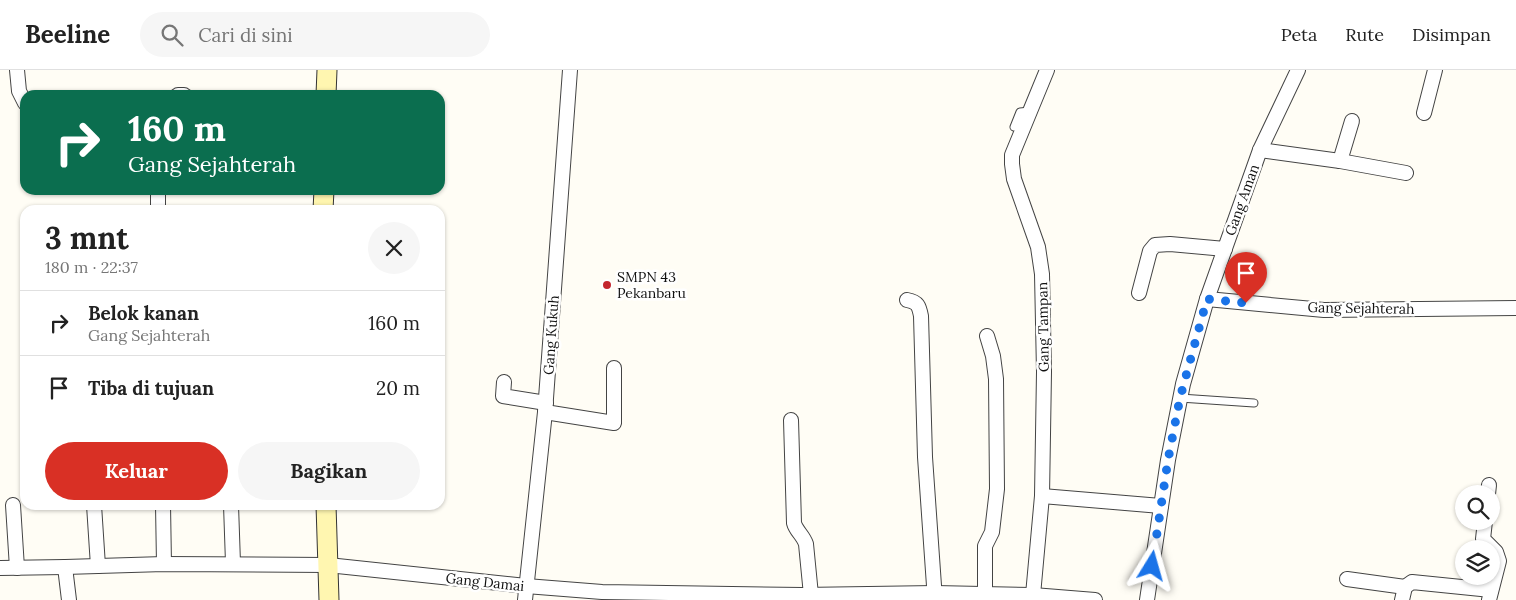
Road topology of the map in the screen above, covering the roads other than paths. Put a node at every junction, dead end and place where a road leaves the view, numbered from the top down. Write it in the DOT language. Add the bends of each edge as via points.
graph roads {
  1 [pos="17,70"];
  2 [pos="327,70"];
  3 [pos="570,70"];
  4 [pos="1047,70"];
  5 [pos="1298,70"];
  6 [pos="1435,70"];
  7 [pos="326,90"];
  8 [pos="20,94"];
  9 [pos="1030,111"];
  10 [pos="1424,113"];
  11 [pos="1352,121"];
  12 [pos="1014,127"];
  13 [pos="1260,150"];
  14 [pos="1340,161"];
  15 [pos="1406,173"];
  16 [pos="1224,249"];
  17 [pos="1138,293"];
  18 [pos="1207,299"];
  19 [pos="907,300"];
  20 [pos="1516,308"];
  21 [pos="987,336"];
  22 [pos="614,368"];
  23 [pos="504,382"];
  24 [pos="1180,398"];
  25 [pos="1254,403"];
  26 [pos="546,407"];
  27 [pos="791,420"];
  28 [pos="1042,496"];
  29 [pos="12,505"];
  30 [pos="1161,506"];
  31 [pos="94,510"];
  32 [pos="163,510"];
  33 [pos="231,510"];
  34 [pos="326,510"];
  35 [pos="1484,530"];
  36 [pos="233,563"];
  37 [pos="164,564"];
  38 [pos="328,565"];
  39 [pos="98,566"];
  40 [pos="0,568"];
  41 [pos="17,568"];
  42 [pos="65,568"];
  43 [pos="1347,579"];
  44 [pos="525,593"];
  45 [pos="1403,593"];
  46 [pos="985,594"];
  47 [pos="1033,595"];
  48 [pos="1490,595"];
  49 [pos="601,596"];
  50 [pos="680,596"];
  51 [pos="935,596"];
  52 [pos="805,597"];
  53 [pos="69,600"];
  54 [pos="329,600"];
  55 [pos="1094,600"];
  56 [pos="1147,600"];
  1 -- 8 [label="street"];
  2 -- 7 [label="main road"];
  3 -- 26 [label="street, Gang Kukuh"];
  4 -- 9 [label="street, Gang Tampan"];
  5 -- 13 [label="street, Gang Aman"];
  6 -- 10 [label="street"];
  9 -- 12 [label="lane" via="1020,112"];
  9 -- 28 [label="street, Gang Tampan" via="1012,155 1012,164 1038,247 1042,274"];
  11 -- 14 [label="street"];
  13 -- 14 [label="street"];
  13 -- 16 [label="street, Gang Aman"];
  14 -- 15 [label="street"];
  16 -- 17 [label="street" via="1155,245 1150,251"];
  16 -- 18 [label="street, Gang Aman"];
  18 -- 20 [label="street, Gang Sejahterah" via="1324,310"];
  18 -- 24 [label="street, Gang Aman"];
  19 -- 51 [label="street" via="918,304 921,316 925,457"];
  21 -- 46 [label="street" via="996,379 996,489 992,532 986,546"];
  22 -- 26 [label="street" via="614,423"];
  23 -- 26 [label="street" via="503,396"];
  24 -- 25 [label="lane"];
  24 -- 30 [label="street, Gang Aman"];
  26 -- 44 [label="street, Gang Kukuh"];
  27 -- 52 [label="street" via="794,523 806,544"];
  28 -- 30 [label="street"];
  28 -- 47 [label="street, Gang Tampan"];
  29 -- 41 [label="street"];
  30 -- 56 [label="street, Gang Aman"];
  31 -- 39 [label="street"];
  32 -- 37 [label="street"];
  33 -- 36 [label="street"];
  34 -- 38 [label="main road"];
  35 -- 48 [label="street" via="1483,539 1496,552 1499,561"];
  36 -- 37 [label="street, Gang Damai"];
  36 -- 38 [label="street, Gang Damai"];
  37 -- 39 [label="street, Gang Damai"];
  38 -- 44 [label="street, Gang Damai"];
  38 -- 54 [label="main road"];
  39 -- 42 [label="street, Gang Damai"];
  40 -- 41 [label="street, Gang Damai"];
  41 -- 42 [label="street, Gang Damai"];
  42 -- 53 [label="street"];
  43 -- 45 [label="street"];
  44 -- 49 [label="street, Gang Damai"];
  45 -- 48 [label="street" via="1412,582"];
  46 -- 47 [label="street, Gang Damai"];
  46 -- 51 [label="street, Gang Damai"];
  47 -- 55 [label="street, Gang Damai"];
  49 -- 50 [label="street, Gang Damai"];
  50 -- 52 [label="street, Gang Damai"];
  51 -- 52 [label="street, Gang Damai"];
}
